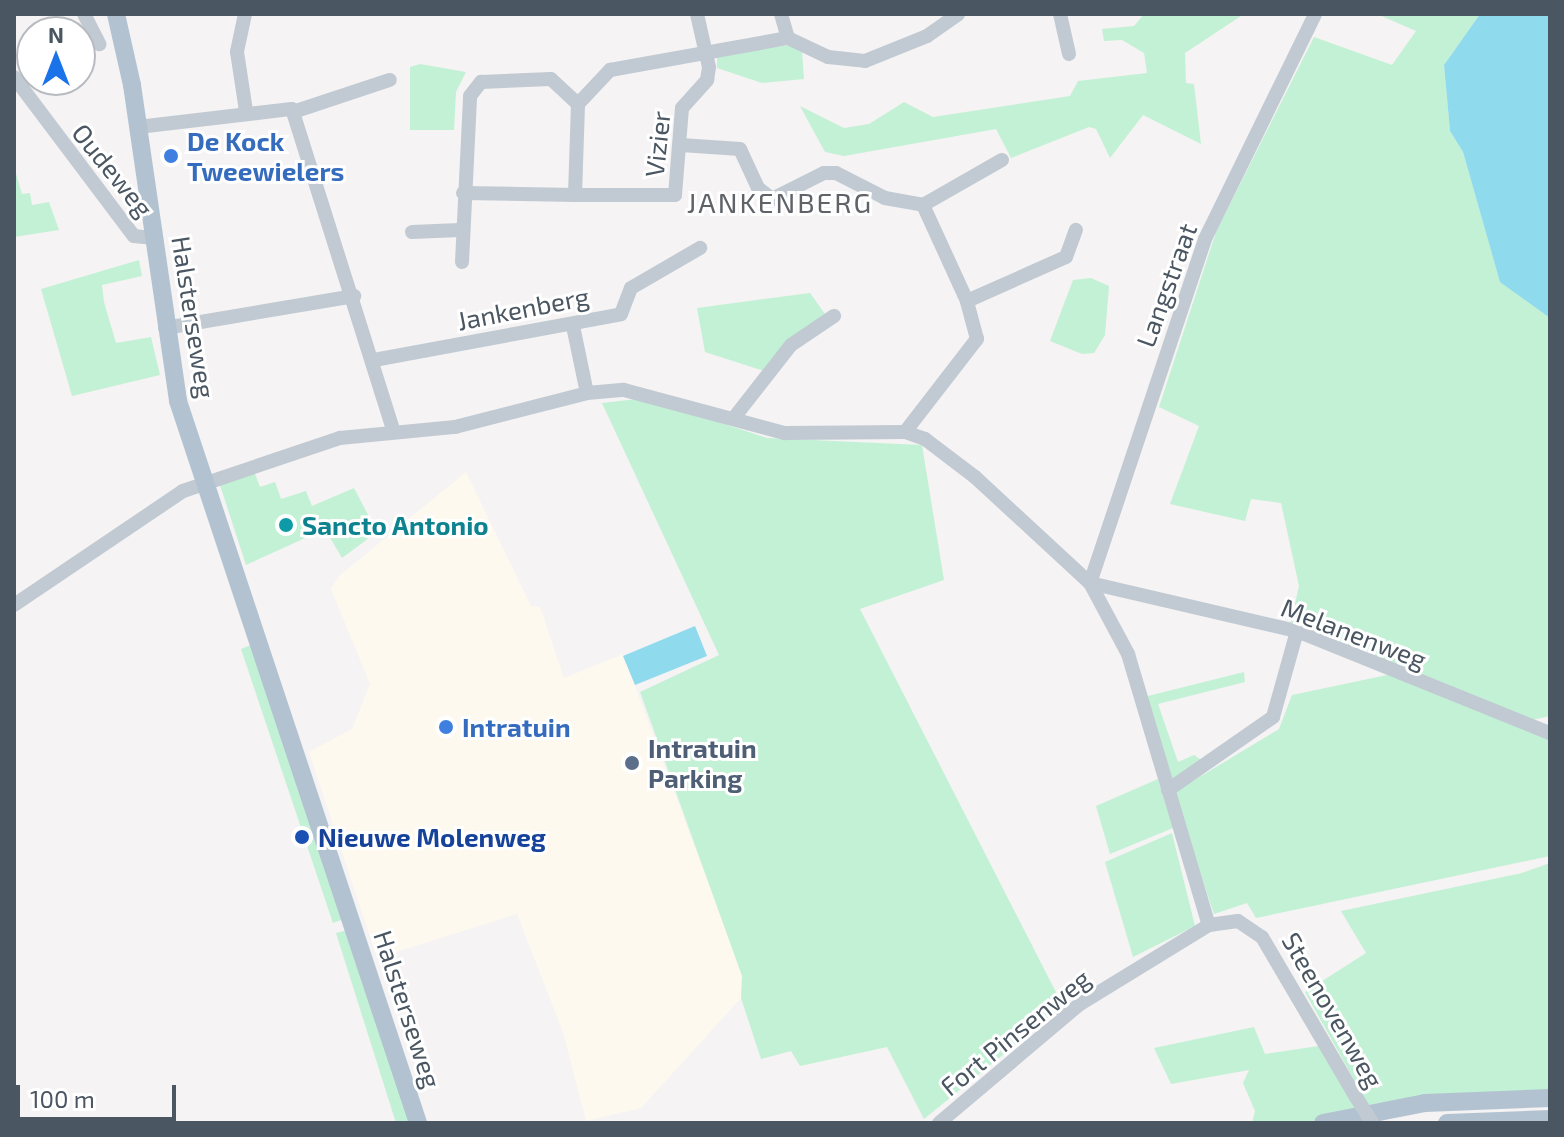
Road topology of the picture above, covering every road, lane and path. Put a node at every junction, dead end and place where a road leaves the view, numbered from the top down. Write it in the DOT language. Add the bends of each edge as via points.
graph roads {
  1 [pos="84,14"];
  2 [pos="116,14"];
  3 [pos="245,14"];
  4 [pos="697,14"];
  5 [pos="781,14"];
  6 [pos="958,14"];
  7 [pos="1060,14"];
  8 [pos="1315,14"];
  9 [pos="788,38"];
  10 [pos="99,44"];
  11 [pos="707,54"];
  12 [pos="1069,54"];
  13 [pos="14,77"];
  14 [pos="390,80"];
  15 [pos="578,104"];
  16 [pos="246,111"];
  17 [pos="293,112"];
  18 [pos="138,127"];
  19 [pos="681,145"];
  20 [pos="1002,160"];
  21 [pos="463,193"];
  22 [pos="575,195"];
  23 [pos="923,205"];
  24 [pos="460,230"];
  25 [pos="1076,230"];
  26 [pos="412,232"];
  27 [pos="154,238"];
  28 [pos="700,248"];
  29 [pos="462,262"];
  30 [pos="354,296"];
  31 [pos="967,301"];
  32 [pos="834,316"];
  33 [pos="573,326"];
  34 [pos="165,328"];
  35 [pos="374,360"];
  36 [pos="587,393"];
  37 [pos="733,419"];
  38 [pos="394,432"];
  39 [pos="905,432"];
  40 [pos="205,484"];
  41 [pos="1090,583"];
  42 [pos="14,605"];
  43 [pos="1297,631"];
  44 [pos="1550,733"];
  45 [pos="1168,790"];
  46 [pos="1209,925"];
  47 [pos="1550,1098"];
  48 [pos="1550,1119"];
  49 [pos="418,1123"];
  50 [pos="939,1123"];
  51 [pos="1323,1123"];
  52 [pos="1372,1123"];
  53 [pos="1447,1123"];
  1 -- 10 [label="street"];
  2 -- 18 [label="main road, Halsterseweg"];
  3 -- 16 [label="street" via="237,52"];
  4 -- 11 [label="street"];
  5 -- 9 [label="street"];
  6 -- 9 [label="street" via="927,36 865,61 828,57"];
  7 -- 12 [label="street"];
  8 -- 41 [label="street, Langstraat" via="1205,239"];
  9 -- 11 [label="street"];
  11 -- 15 [label="street" via="610,70"];
  11 -- 19 [label="street, Vizier" via="707,80 682,108"];
  13 -- 27 [label="street, Oudeweg" via="134,236"];
  14 -- 17 [label="street"];
  15 -- 21 [label="street" via="558,82 545,78 481,82 470,96"];
  15 -- 22 [label="street"];
  16 -- 17 [label="street" via="285,107"];
  16 -- 18 [label="street"];
  17 -- 30 [label="street"];
  18 -- 27 [label="main road, Halsterseweg"];
  19 -- 22 [label="street, Vizier" via="675,195"];
  19 -- 23 [label="street" via="740,149 758,188 772,199 824,173 836,173 885,198"];
  20 -- 23 [label="street"];
  21 -- 22 [label="street"];
  21 -- 24 [label="street"];
  23 -- 31 [label="street"];
  24 -- 26 [label="street"];
  24 -- 29 [label="street"];
  25 -- 31 [label="street" via="1066,257"];
  27 -- 34 [label="main road, Halsterseweg"];
  28 -- 33 [label="street, Jankenberg" via="631,288 621,314"];
  30 -- 34 [label="street"];
  30 -- 35 [label="street"];
  31 -- 39 [label="street" via="977,339"];
  32 -- 37 [label="street" via="791,345"];
  33 -- 35 [label="street, Jankenberg"];
  33 -- 36 [label="street"];
  34 -- 40 [label="main road, Halsterseweg" via="178,401"];
  35 -- 38 [label="street"];
  36 -- 37 [label="street" via="646,393"];
  36 -- 38 [label="street" via="455,427"];
  37 -- 39 [label="street" via="805,436"];
  38 -- 40 [label="street" via="340,438"];
  39 -- 41 [label="street" via="925,439 975,477"];
  40 -- 42 [label="street" via="183,491"];
  40 -- 49 [label="main road, Halsterseweg" via="266,667 270,703 310,838 349,912"];
  41 -- 43 [label="street, Melanenweg"];
  41 -- 45 [label="street" via="1128,654"];
  43 -- 44 [label="street, Melanenweg"];
  43 -- 45 [label="street" via="1273,717"];
  45 -- 46 [label="street"];
  46 -- 50 [label="street, Fort Pinsenweg" via="1080,1004"];
  46 -- 52 [label="street, Steenovenweg, bridge" via="1250,924 1318,1026"];
  47 -- 51 [label="main road" via="1425,1103"];
  48 -- 53 [label="main road"];
}
